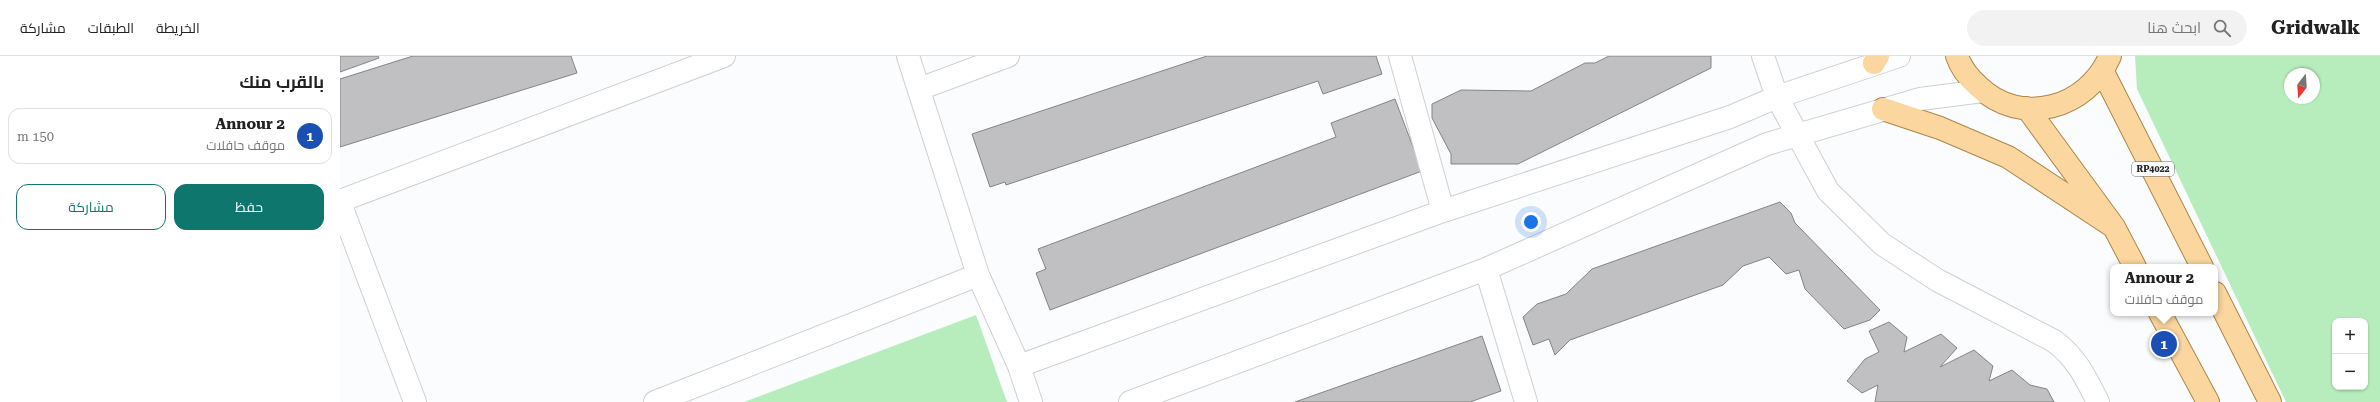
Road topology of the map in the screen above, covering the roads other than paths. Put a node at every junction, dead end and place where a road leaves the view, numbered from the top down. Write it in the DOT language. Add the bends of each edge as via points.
graph roads {
  1 [pos="724,56"];
  2 [pos="908,56"];
  3 [pos="1008,56"];
  4 [pos="1400,56"];
  5 [pos="1763,56"];
  6 [pos="1899,56"];
  7 [pos="1957,56"];
  8 [pos="1876,60"];
  9 [pos="2106,64"];
  10 [pos="919,89"];
  11 [pos="1983,91"];
  12 [pos="1777,97"];
  13 [pos="2027,108"];
  14 [pos="1883,110"];
  15 [pos="1798,134"];
  16 [pos="340,202"];
  17 [pos="1443,211"];
  18 [pos="2114,227"];
  19 [pos="2133,264"];
  20 [pos="2201,264"];
  21 [pos="1486,269"];
  22 [pos="978,275"];
  23 [pos="2218,299"];
  24 [pos="2162,316"];
  25 [pos="1019,366"];
  26 [pos="416,402"];
  27 [pos="655,402"];
  28 [pos="1031,402"];
  29 [pos="1130,402"];
  30 [pos="1526,402"];
  31 [pos="2098,402"];
  32 [pos="2208,402"];
  33 [pos="2270,402"];
  1 -- 16 [label="street"];
  2 -- 10 [label="street"];
  3 -- 10 [label="street"];
  4 -- 17 [label="street"];
  5 -- 12 [label="street"];
  6 -- 8 [label="street"];
  7 -- 11 [label="main road, RP4022" via="1969,77"];
  8 -- 12 [label="street"];
  9 -- 13 [label="main road, RP4022" via="2089,88 2070,101 2051,107"];
  9 -- 20 [label="main road, RP4022"];
  10 -- 22 [label="street"];
  11 -- 13 [label="main road, RP4022" via="2011,106"];
  11 -- 14 [label="street" via="1920,99"];
  12 -- 15 [label="street"];
  12 -- 17 [label="street" via="1730,117"];
  13 -- 18 [label="main road"];
  14 -- 15 [label="street"];
  14 -- 18 [label="main road" via="1940,128 2008,157"];
  15 -- 21 [label="street" via="1767,144"];
  15 -- 31 [label="street" via="1828,191 1882,244 1937,280 2054,341 2068,351 2079,364"];
  16 -- 26 [label="street"];
  17 -- 25 [label="street"];
  18 -- 19 [label="main road"];
  21 -- 29 [label="street"];
  21 -- 30 [label="street"];
  22 -- 25 [label="street"];
  22 -- 27 [label="street"];
  23 -- 33 [label="main road"];
  24 -- 32 [label="main road"];
  25 -- 28 [label="street"];
}
